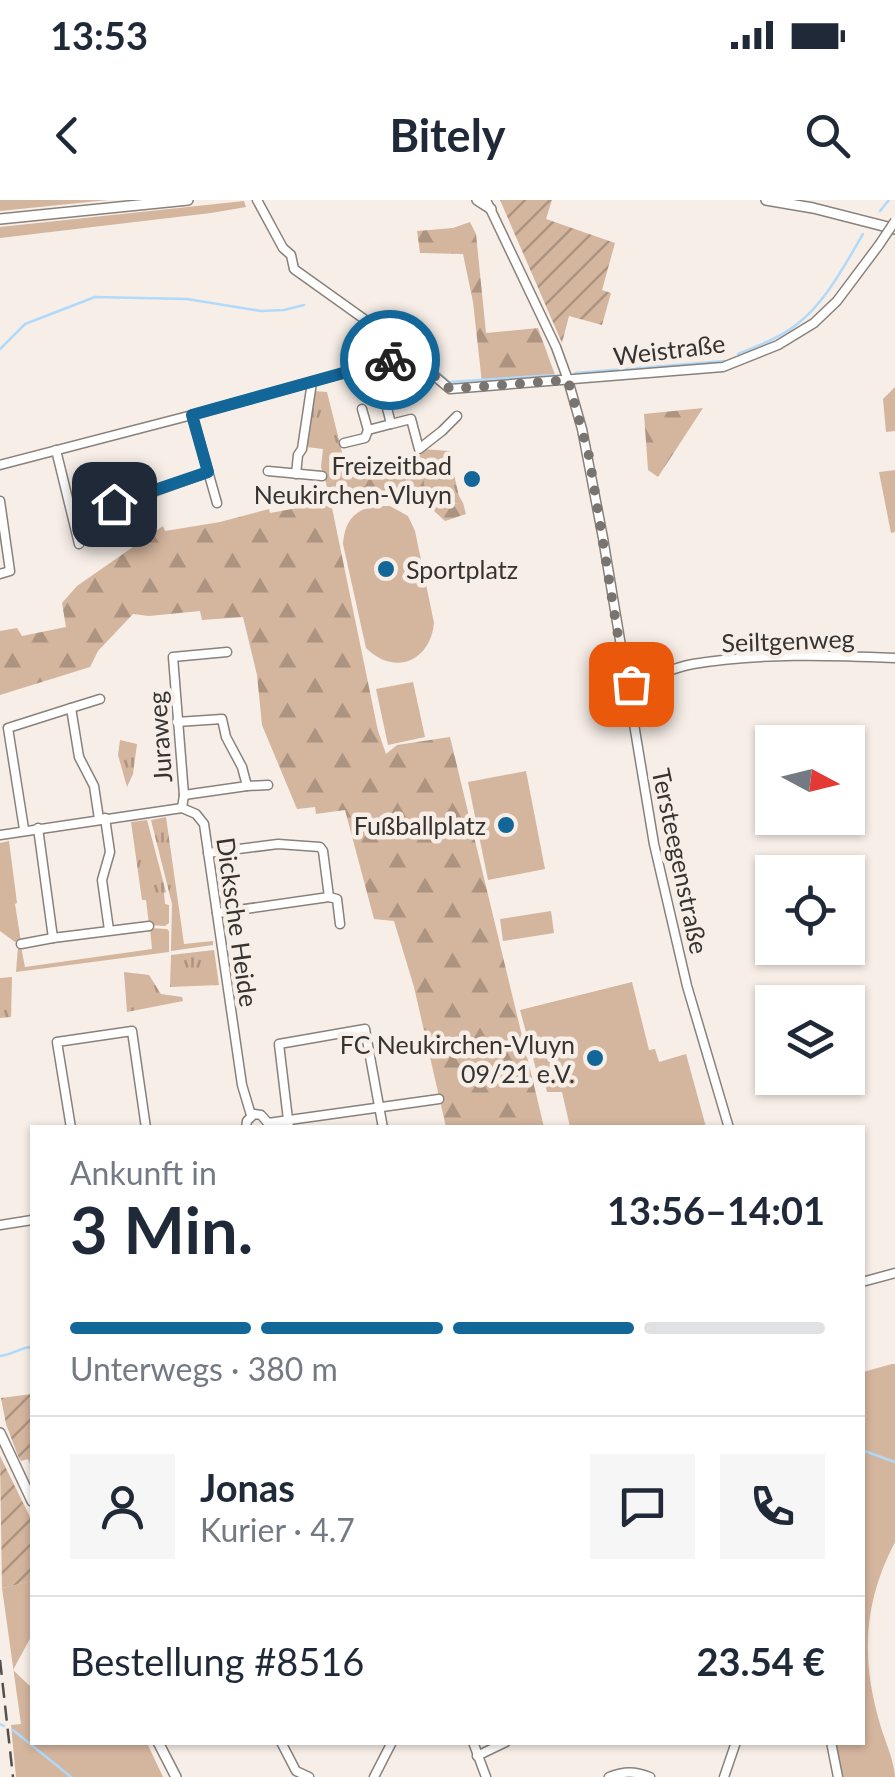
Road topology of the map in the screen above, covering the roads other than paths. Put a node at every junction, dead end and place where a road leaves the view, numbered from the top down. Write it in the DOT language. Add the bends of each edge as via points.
graph roads {
  1 [pos="188,200"];
  2 [pos="257,200"];
  3 [pos="477,200"];
  4 [pos="766,200"];
  5 [pos="489,203"];
  6 [pos="0,219"];
  7 [pos="895,225"];
  8 [pos="409,354"];
  9 [pos="376,364"];
  10 [pos="723,366"];
  11 [pos="725,378"];
  12 [pos="568,380"];
  13 [pos="312,382"];
  14 [pos="362,409"];
  15 [pos="192,415"];
  16 [pos="422,416"];
  17 [pos="456,416"];
  18 [pos="411,418"];
  19 [pos="391,424"];
  20 [pos="368,430"];
  21 [pos="344,443"];
  22 [pos="56,450"];
  23 [pos="0,464"];
  24 [pos="268,471"];
  25 [pos="208,472"];
  26 [pos="296,474"];
  27 [pos="322,476"];
  28 [pos="0,501"];
  29 [pos="217,503"];
  30 [pos="114,504"];
  31 [pos="80,544"];
  32 [pos="0,574"];
  33 [pos="228,652"];
  34 [pos="895,658"];
  35 [pos="641,682"];
  36 [pos="626,685"];
  37 [pos="100,698"];
  38 [pos="72,708"];
  39 [pos="632,713"];
  40 [pos="177,722"];
  41 [pos="268,785"];
  42 [pos="247,786"];
  43 [pos="184,794"];
  44 [pos="182,808"];
  45 [pos="102,819"];
  46 [pos="38,828"];
  47 [pos="24,830"];
  48 [pos="0,835"];
  49 [pos="208,853"];
  50 [pos="329,896"];
  51 [pos="217,912"];
  52 [pos="340,924"];
  53 [pos="149,926"];
  54 [pos="108,930"];
  55 [pos="53,938"];
  56 [pos="21,944"];
  57 [pos="439,1099"];
  58 [pos="380,1107"];
  59 [pos="251,1116"];
  60 [pos="289,1124"];
  61 [pos="71,1125"];
  62 [pos="146,1125"];
  63 [pos="246,1125"];
  64 [pos="268,1125"];
  65 [pos="383,1125"];
  66 [pos="728,1125"];
  67 [pos="30,1220"];
  68 [pos="0,1225"];
  69 [pos="895,1274"];
  70 [pos="865,1281"];
  71 [pos="0,1420"];
  72 [pos="0,1433"];
  73 [pos="6,1447"];
  74 [pos="30,1497"];
  75 [pos="160,1745"];
  76 [pos="282,1745"];
  77 [pos="390,1745"];
  78 [pos="474,1745"];
  79 [pos="500,1745"];
  80 [pos="735,1745"];
  81 [pos="831,1745"];
  82 [pos="477,1756"];
  83 [pos="176,1777"];
  84 [pos="309,1777"];
  85 [pos="374,1777"];
  86 [pos="486,1777"];
  87 [pos="609,1777"];
  88 [pos="650,1777"];
  89 [pos="724,1777"];
  90 [pos="838,1777"];
  1 -- 6 [label="main road"];
  2 -- 8 [label="street" via="294,269"];
  3 -- 5 [label="main road"];
  4 -- 7 [label="main road"];
  5 -- 12 [label="street, Tersteegenstraße"];
  7 -- 10 [label="street, Weistraße, bridge" via="814,323"];
  8 -- 9 [label="street"];
  8 -- 12 [label="street, Weistraße" via="450,389"];
  9 -- 13 [label="street"];
  9 -- 19 [label="street"];
  10 -- 11 [label="street"];
  10 -- 12 [label="street, Weistraße"];
  12 -- 36 [label="street, Tersteegenstraße" via="589,456"];
  13 -- 15 [label="street"];
  13 -- 26 [label="street"];
  14 -- 20 [label="street"];
  15 -- 22 [label="street"];
  15 -- 25 [label="street"];
  16 -- 18 [label="street"];
  17 -- 18 [label="street" via="418,449"];
  18 -- 19 [label="street"];
  19 -- 20 [label="street"];
  20 -- 21 [label="street" via="365,438"];
  22 -- 23 [label="street"];
  22 -- 31 [label="street"];
  24 -- 26 [label="street"];
  25 -- 29 [label="street"];
  25 -- 30 [label="street"];
  26 -- 27 [label="street"];
  28 -- 32 [label="street" via="10,571"];
  33 -- 40 [label="street, Juraweg" via="174,657"];
  34 -- 35 [label="street, Seiltgenweg" via="760,657 691,664"];
  35 -- 36 [label="street, Seiltgenweg"];
  35 -- 39 [label="street" via="644,703"];
  36 -- 39 [label="street, Tersteegenstraße"];
  37 -- 38 [label="street"];
  38 -- 45 [label="street" via="78,758"];
  38 -- 47 [label="street" via="8,728"];
  39 -- 66 [label="street, Tersteegenstraße" via="669,913"];
  40 -- 42 [label="street" via="222,719"];
  40 -- 43 [label="street, Juraweg"];
  41 -- 42 [label="street"];
  42 -- 43 [label="street"];
  43 -- 44 [label="street, Juraweg"];
  44 -- 45 [label="street"];
  44 -- 49 [label="street, Dicksche Heide" via="204,824"];
  45 -- 46 [label="street"];
  45 -- 54 [label="street" via="110,852 102,880"];
  46 -- 47 [label="street"];
  46 -- 55 [label="street"];
  47 -- 48 [label="street"];
  49 -- 50 [label="street" via="278,844 320,847"];
  49 -- 51 [label="street, Dicksche Heide"];
  50 -- 51 [label="street"];
  50 -- 52 [label="street" via="337,900"];
  51 -- 59 [label="street, Dicksche Heide"];
  53 -- 54 [label="street"];
  54 -- 55 [label="street"];
  55 -- 56 [label="street"];
  57 -- 58 [label="street"];
  58 -- 60 [label="street"];
  58 -- 60 [label="street" via="364,1029 278,1044"];
  58 -- 65 [label="street"];
  59 -- 63 [label="street"];
  59 -- 64 [label="street" via="261,1115"];
  60 -- 64 [label="street"];
  61 -- 62 [label="street" via="57,1042 132,1031"];
  67 -- 68 [label="street"];
  69 -- 70 [label="street"];
  71 -- 73 [label="main road"];
  72 -- 73 [label="main road"];
  73 -- 74 [label="main road"];
  75 -- 83 [label="main road"];
  76 -- 84 [label="street" via="296,1771"];
  77 -- 85 [label="street"];
  78 -- 82 [label="street"];
  79 -- 82 [label="street"];
  80 -- 89 [label="street"];
  81 -- 90 [label="street"];
  82 -- 86 [label="street"];
  87 -- 88 [label="street"];
}
